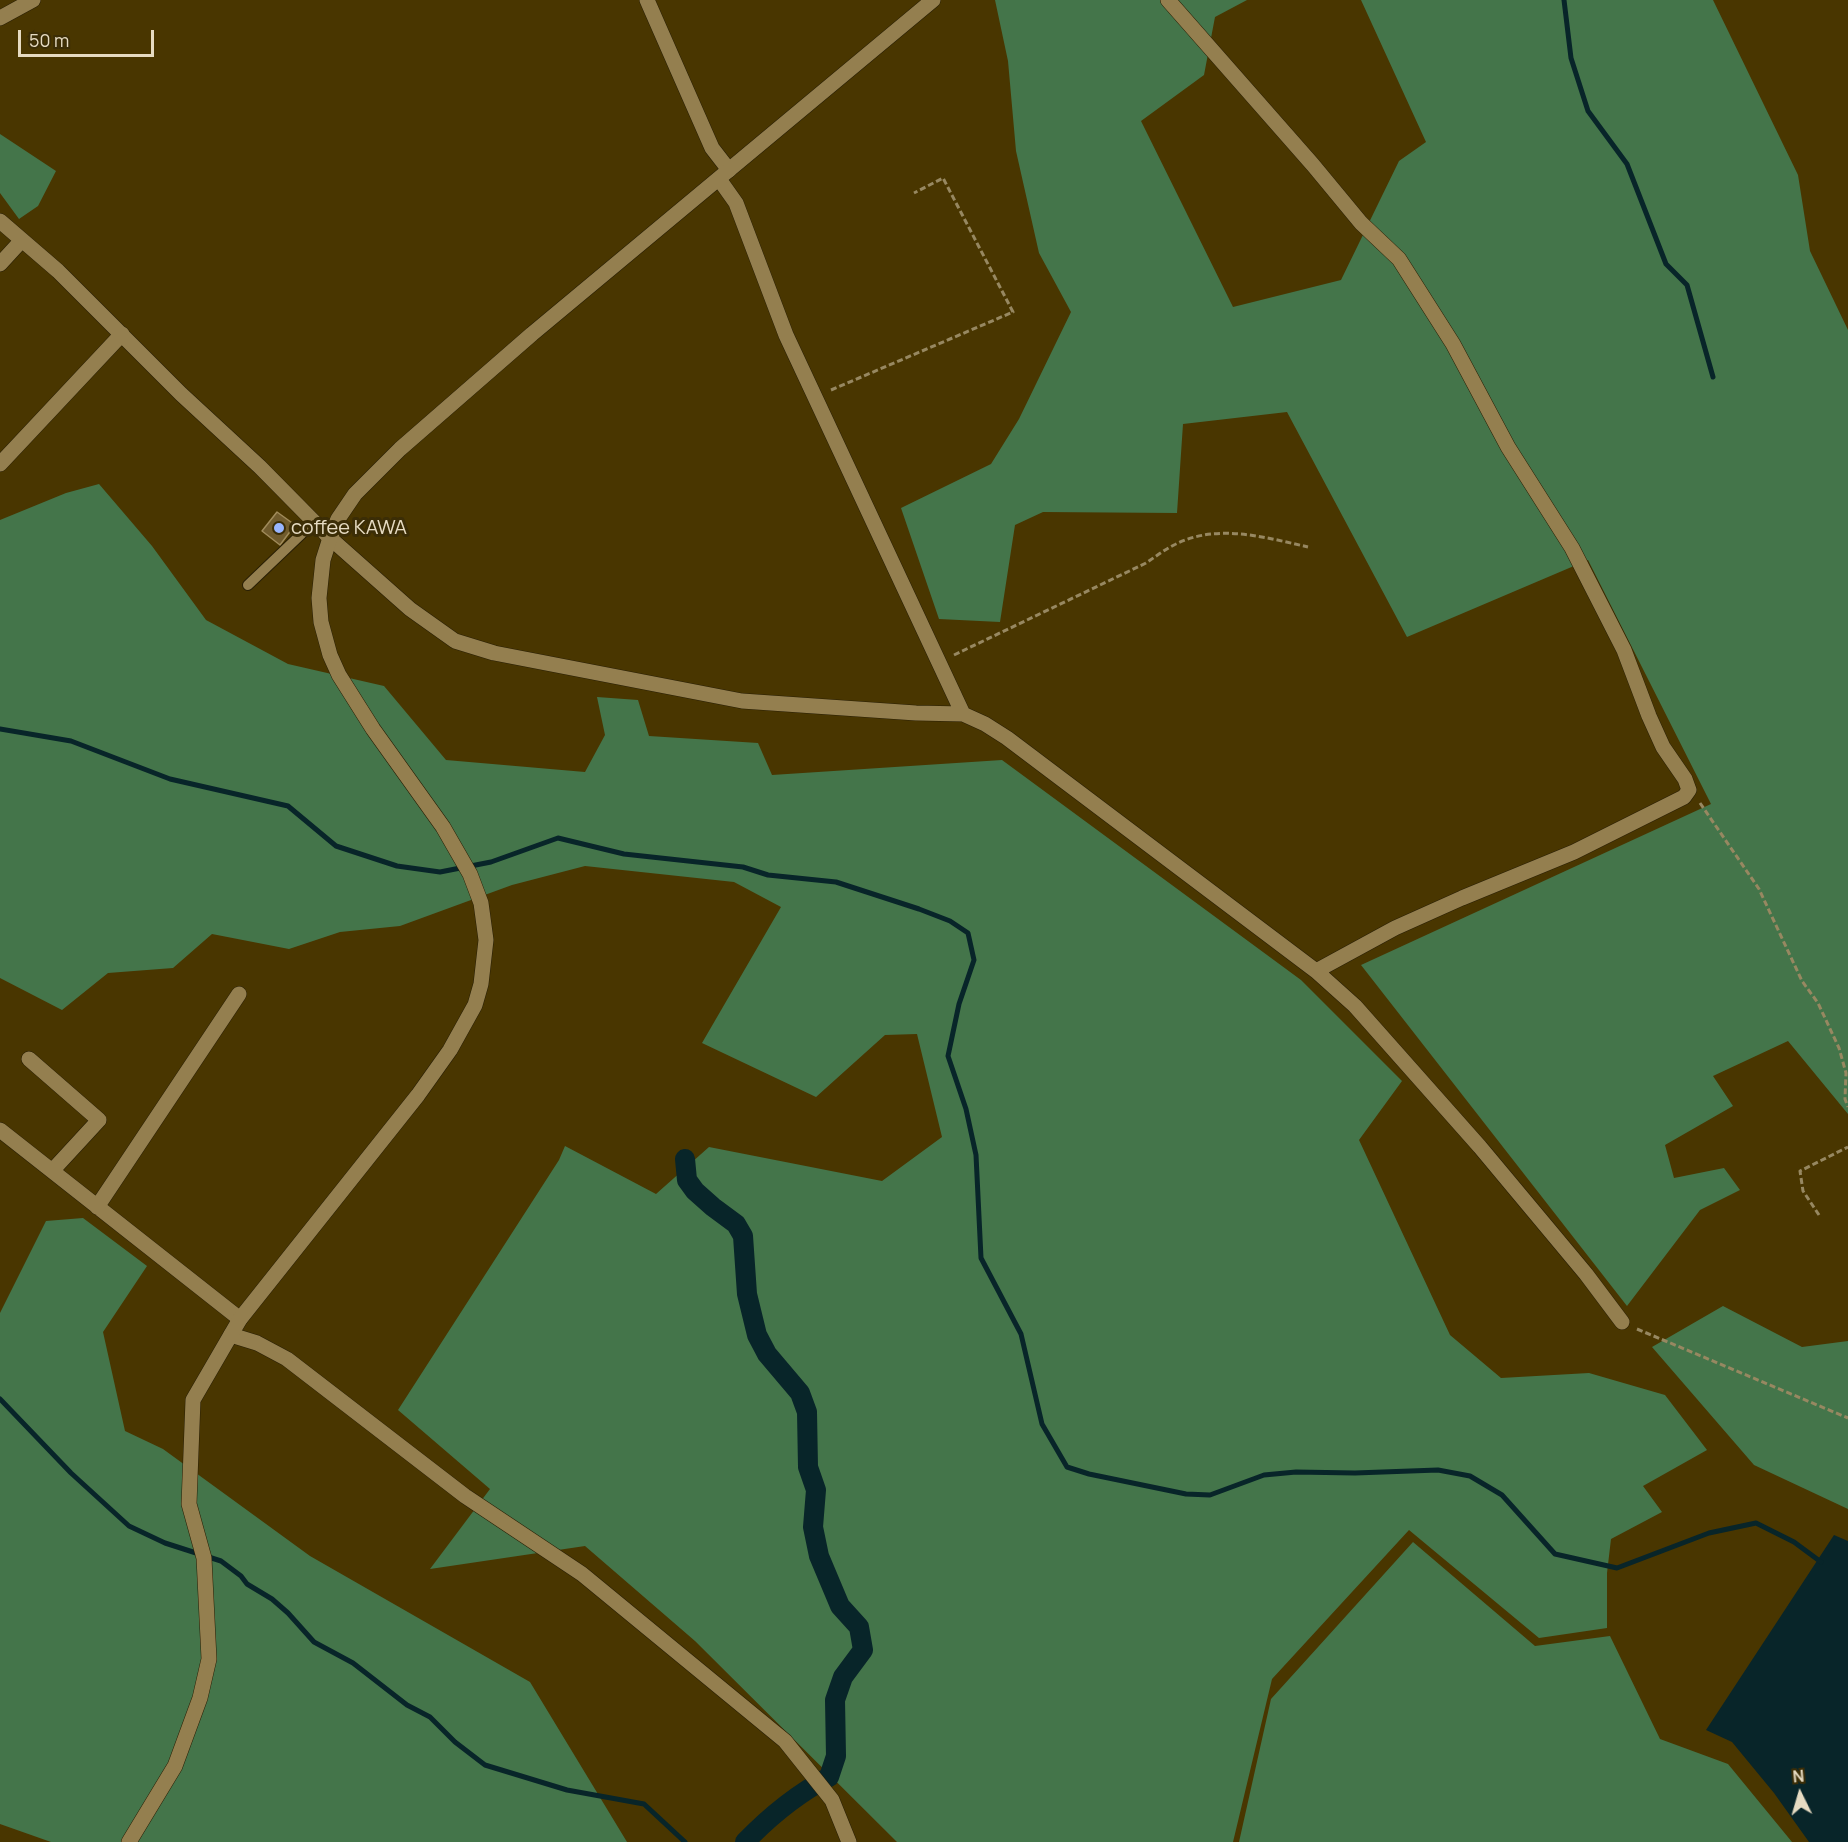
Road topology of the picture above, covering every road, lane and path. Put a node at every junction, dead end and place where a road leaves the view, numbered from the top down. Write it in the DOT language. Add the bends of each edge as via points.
graph roads {
  1 [pos="33,0"];
  2 [pos="647,0"];
  3 [pos="933,0"];
  4 [pos="1168,0"];
  5 [pos="0,18"];
  6 [pos="724,174"];
  7 [pos="914,193"];
  8 [pos="0,221"];
  9 [pos="22,240"];
  10 [pos="0,264"];
  11 [pos="122,334"];
  12 [pos="815,397"];
  13 [pos="0,464"];
  14 [pos="314,522"];
  15 [pos="330,538"];
  16 [pos="1308,547"];
  17 [pos="248,585"];
  18 [pos="938,660"];
  19 [pos="963,714"];
  20 [pos="1689,790"];
  21 [pos="1316,971"];
  22 [pos="239,994"];
  23 [pos="29,1059"];
  24 [pos="1848,1107"];
  25 [pos="0,1131"];
  26 [pos="1848,1147"];
  27 [pos="52,1171"];
  28 [pos="97,1207"];
  29 [pos="1819,1215"];
  30 [pos="240,1319"];
  31 [pos="1622,1323"];
  32 [pos="231,1335"];
  33 [pos="1848,1418"];
  34 [pos="129,1842"];
  35 [pos="849,1842"];
  1 -- 5 [label="street"];
  2 -- 6 [label="street"];
  3 -- 6 [label="street"];
  4 -- 20 [label="street" via="1361,223 1399,260 1453,344 1508,447 1572,548 1624,650 1648,716"];
  6 -- 12 [label="street" via="786,335"];
  6 -- 15 [label="street" via="400,449 355,494"];
  7 -- 12 [label="path" via="943,178 1013,312"];
  8 -- 9 [label="street"];
  9 -- 10 [label="street"];
  9 -- 11 [label="street"];
  11 -- 13 [label="street"];
  11 -- 14 [label="street"];
  12 -- 18 [label="street"];
  14 -- 15 [label="street"];
  14 -- 17 [label="lane"];
  15 -- 19 [label="street" via="410,609 455,641 494,653 742,701"];
  15 -- 30 [label="street" via="319,598 330,655 339,675 470,874 481,903 486,940 484,965 475,1005 465,1025 418,1095"];
  16 -- 18 [label="path" via="1248,534 1195,537 964,651"];
  18 -- 19 [label="street"];
  19 -- 21 [label="street" via="1007,738"];
  20 -- 21 [label="street" via="1574,852 1404,924"];
  20 -- 24 [label="path" via="1759,889 1802,981 1818,1003 1839,1048 1846,1073"];
  21 -- 31 [label="street" via="1355,1006 1465,1130"];
  22 -- 28 [label="street"];
  23 -- 27 [label="street" via="99,1120"];
  25 -- 27 [label="street"];
  26 -- 29 [label="path" via="1800,1171 1803,1191"];
  27 -- 28 [label="street"];
  28 -- 30 [label="street"];
  30 -- 32 [label="street"];
  31 -- 33 [label="path"];
  32 -- 34 [label="street" via="193,1401 189,1504 204,1558 209,1659 200,1698 175,1766"];
  32 -- 35 [label="street" via="287,1359 465,1496 582,1574 786,1741 832,1800"];
}
